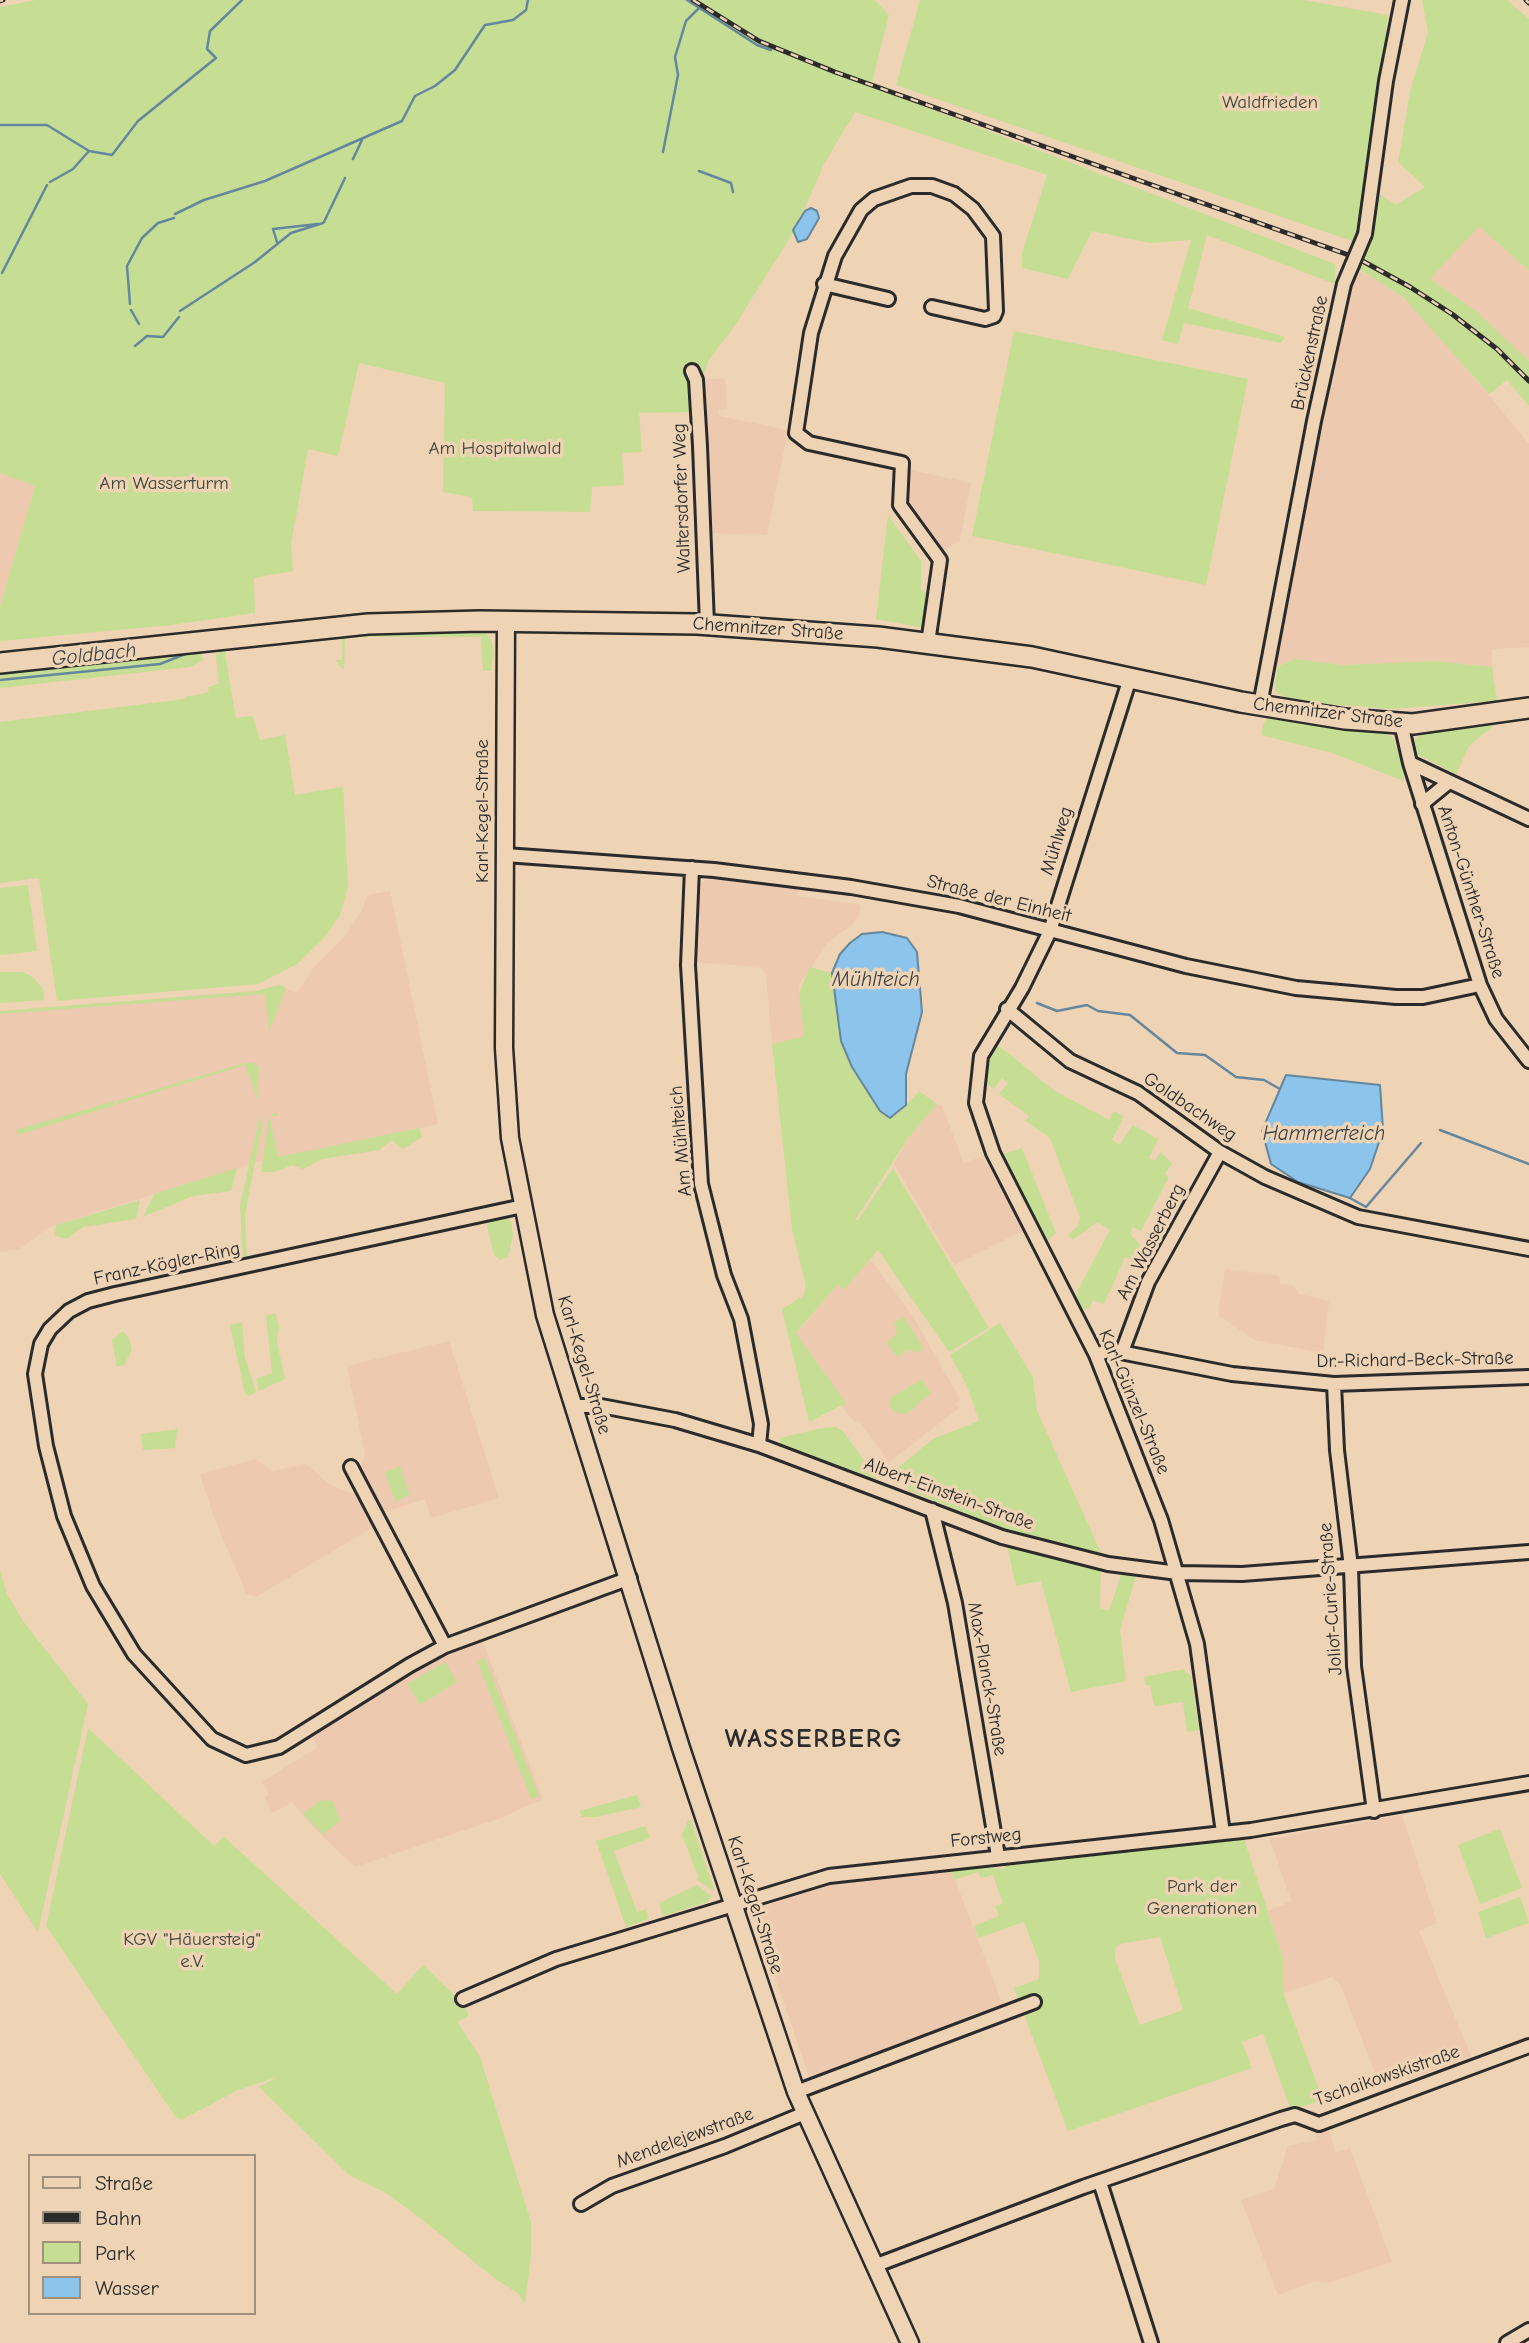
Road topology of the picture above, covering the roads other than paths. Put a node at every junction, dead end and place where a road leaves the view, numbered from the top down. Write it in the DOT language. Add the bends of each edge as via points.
graph roads {
  1 [pos="1400,5"];
  2 [pos="824,284"];
  3 [pos="888,299"];
  4 [pos="932,307"];
  5 [pos="692,372"];
  6 [pos="506,621"];
  7 [pos="707,624"];
  8 [pos="928,643"];
  9 [pos="0,663"];
  10 [pos="1130,678"];
  11 [pos="1260,705"];
  12 [pos="1529,708"];
  13 [pos="1401,723"];
  14 [pos="1410,763"];
  15 [pos="1449,782"];
  16 [pos="1422,804"];
  17 [pos="1529,820"];
  18 [pos="505,855"];
  19 [pos="692,868"];
  20 [pos="1051,931"];
  21 [pos="1480,985"];
  22 [pos="1007,1009"];
  23 [pos="1529,1061"];
  24 [pos="1220,1152"];
  25 [pos="523,1206"];
  26 [pos="1529,1249"];
  27 [pos="1122,1352"];
  28 [pos="1096,1354"];
  29 [pos="1529,1377"];
  30 [pos="1334,1384"];
  31 [pos="573,1406"];
  32 [pos="759,1445"];
  33 [pos="351,1467"];
  34 [pos="932,1510"];
  35 [pos="1529,1552"];
  36 [pos="1352,1567"];
  37 [pos="1178,1573"];
  38 [pos="630,1578"];
  39 [pos="445,1646"];
  40 [pos="1529,1783"];
  41 [pos="1374,1811"];
  42 [pos="1223,1833"];
  43 [pos="998,1856"];
  44 [pos="733,1903"];
  45 [pos="463,1999"];
  46 [pos="1034,2002"];
  47 [pos="1529,2046"];
  48 [pos="796,2091"];
  49 [pos="805,2113"];
  50 [pos="1100,2182"];
  51 [pos="581,2204"];
  52 [pos="874,2266"];
  53 [pos="1529,2330"];
  54 [pos="910,2343"];
  55 [pos="1151,2343"];
  56 [pos="1507,2343"];
  1 -- 11 [label="street, Brückenstraße, bridge" via="1365,234 1347,276 1314,421"];
  2 -- 3 [label="street"];
  2 -- 4 [label="street" via="861,210 874,199 896,190 944,188 973,209 993,236 996,311 985,319"];
  2 -- 8 [label="street" via="811,333 796,433 809,443 902,463 900,505 940,560"];
  5 -- 7 [label="street, Waltersdorfer Weg" via="700,446"];
  6 -- 7 [label="main road, Chemnitzer Straße"];
  6 -- 9 [label="main road, Chemnitzer Straße" via="350,625"];
  6 -- 18 [label="street, Karl-Kegel-Straße"];
  7 -- 8 [label="main road, Chemnitzer Straße"];
  8 -- 10 [label="main road, Chemnitzer Straße" via="1032,657"];
  10 -- 11 [label="main road, Chemnitzer Straße"];
  10 -- 20 [label="street, Mühlweg"];
  11 -- 13 [label="main road, Chemnitzer Straße"];
  12 -- 13 [label="main road, Chemnitzer Straße"];
  13 -- 14 [label="street, Anton-Günther-Straße"];
  14 -- 15 [label="street"];
  14 -- 16 [label="street, Anton-Günther-Straße"];
  15 -- 16 [label="street"];
  15 -- 17 [label="street"];
  16 -- 21 [label="street, Anton-Günther-Straße"];
  18 -- 19 [label="street, Straße der Einheit"];
  18 -- 25 [label="street, Karl-Kegel-Straße" via="504,1048 510,1138"];
  19 -- 20 [label="street, Straße der Einheit" via="864,889 959,906"];
  19 -- 32 [label="street, Am Mühlteich" via="688,965 701,1184 724,1275 741,1319 761,1424"];
  20 -- 21 [label="street, Straße der Einheit" via="1217,973 1340,993 1423,997"];
  20 -- 22 [label="street, Mühlweg"];
  21 -- 23 [label="street, Anton-Günther-Straße" via="1496,1019"];
  22 -- 24 [label="street, Goldbachweg" via="1070,1061 1138,1093"];
  22 -- 28 [label="street, Karl-Günzel-Straße" via="981,1056 976,1088 979,1117"];
  24 -- 26 [label="street, Goldbachweg" via="1358,1217"];
  24 -- 27 [label="street, Am Wasserberg" via="1148,1282"];
  25 -- 31 [label="street, Karl-Kegel-Straße" via="545,1315"];
  25 -- 39 [label="street, Franz-Kögler-Ring" via="88,1301 50,1329 36,1362 38,1404 49,1458 64,1516 93,1587 134,1654 222,1746 246,1755 279,1747"];
  27 -- 28 [label="street, Dr.-Richard-Beck-Straße"];
  27 -- 30 [label="street, Dr.-Richard-Beck-Straße" via="1232,1374"];
  28 -- 37 [label="street, Karl-Günzel-Straße"];
  29 -- 30 [label="street, Dr.-Richard-Beck-Straße"];
  30 -- 36 [label="street, Joliot-Curie-Straße"];
  31 -- 32 [label="street, Albert-Einstein-Straße" via="601,1406 675,1420"];
  31 -- 38 [label="street, Karl-Kegel-Straße"];
  32 -- 34 [label="street, Albert-Einstein-Straße"];
  33 -- 39 [label="street"];
  34 -- 37 [label="street, Albert-Einstein-Straße" via="1002,1537 1085,1559"];
  34 -- 43 [label="street, Max-Planck-Straße" via="955,1603"];
  35 -- 36 [label="street, Albert-Einstein-Straße"];
  36 -- 37 [label="street, Albert-Einstein-Straße"];
  36 -- 41 [label="street, Joliot-Curie-Straße" via="1354,1666"];
  37 -- 42 [label="street, Karl-Günzel-Straße" via="1197,1644"];
  38 -- 39 [label="street, Franz-Kögler-Ring"];
  38 -- 44 [label="street, Karl-Kegel-Straße"];
  40 -- 41 [label="street, Forstweg"];
  41 -- 42 [label="street, Forstweg"];
  42 -- 43 [label="street, Forstweg"];
  43 -- 44 [label="street, Forstweg" via="829,1876"];
  44 -- 45 [label="street, Forstweg" via="556,1959"];
  44 -- 48 [label="street, Karl-Kegel-Straße"];
  46 -- 48 [label="street"];
  47 -- 50 [label="street, Tschaikowskistraße" via="1319,2124 1295,2115"];
  48 -- 49 [label="street, Karl-Kegel-Straße"];
  49 -- 51 [label="street, Mendelejewstraße" via="612,2186"];
  49 -- 52 [label="street, Karl-Kegel-Straße"];
  50 -- 52 [label="street, Tschaikowskistraße"];
  50 -- 55 [label="street"];
  52 -- 54 [label="street, Karl-Kegel-Straße"];
  53 -- 56 [label="street"];
}
